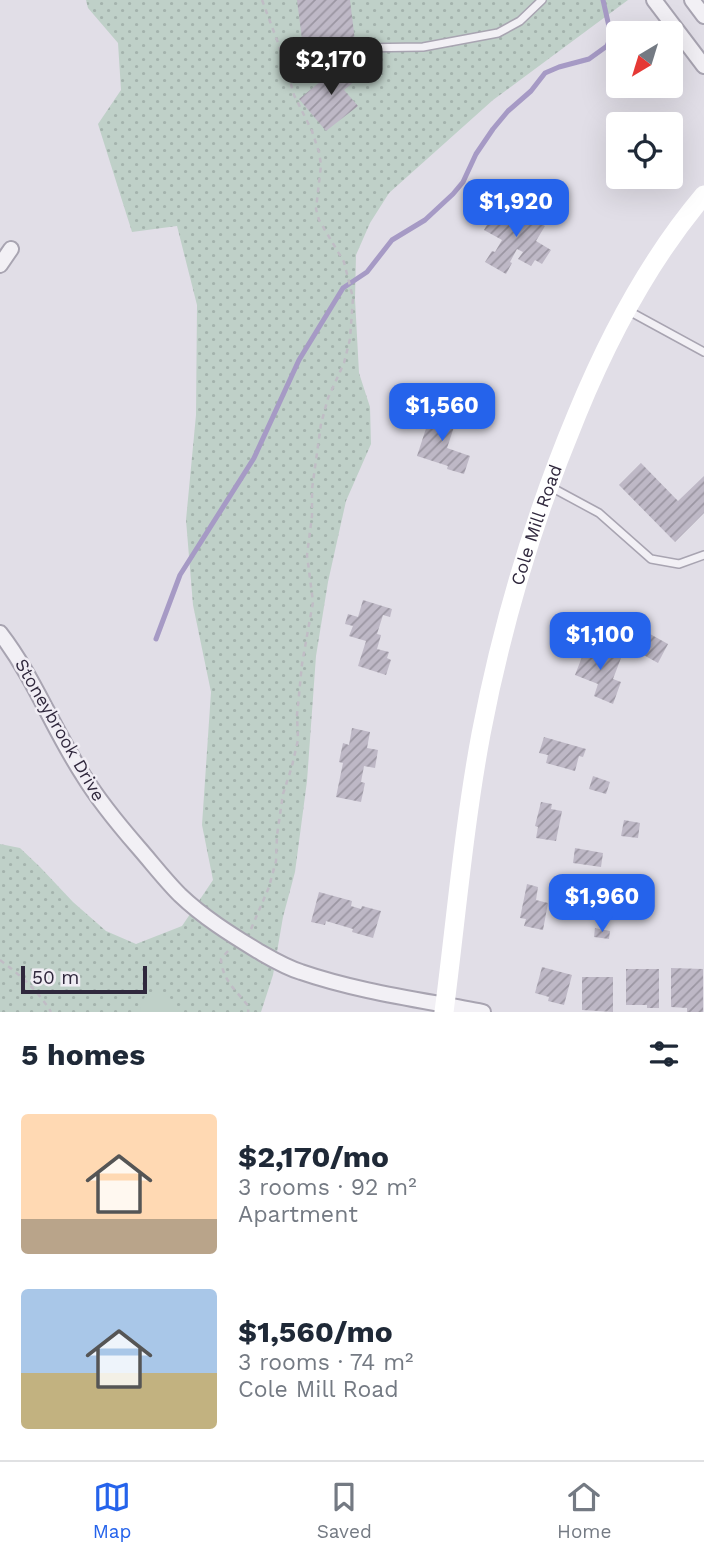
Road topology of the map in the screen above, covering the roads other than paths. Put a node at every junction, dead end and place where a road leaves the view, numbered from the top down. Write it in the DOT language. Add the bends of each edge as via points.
graph roads {
  1 [pos="542,0"];
  2 [pos="654,0"];
  3 [pos="692,0"];
  4 [pos="704,16"];
  5 [pos="285,62"];
  6 [pos="704,66"];
  7 [pos="704,195"];
  8 [pos="11,249"];
  9 [pos="0,265"];
  10 [pos="627,310"];
  11 [pos="704,352"];
  12 [pos="549,486"];
  13 [pos="704,555"];
  14 [pos="0,633"];
  15 [pos="444,1008"];
  16 [pos="482,1012"];
  1 -- 5 [label="lane" via="520,22 498,33 423,47 356,48"];
  2 -- 6 [label="street"];
  3 -- 4 [label="street"];
  7 -- 10 [label="street, Cole Mill Road"];
  8 -- 9 [label="street"];
  10 -- 11 [label="lane"];
  10 -- 12 [label="street, Cole Mill Road" via="594,374"];
  12 -- 13 [label="lane" via="599,513 651,559 679,564"];
  12 -- 15 [label="street, Cole Mill Road" via="488,696"];
  14 -- 15 [label="street, Stoneybrook Drive" via="31,678 104,807 180,894 221,929 300,972"];
  15 -- 16 [label="street, Stoneybrook Drive"];
}
